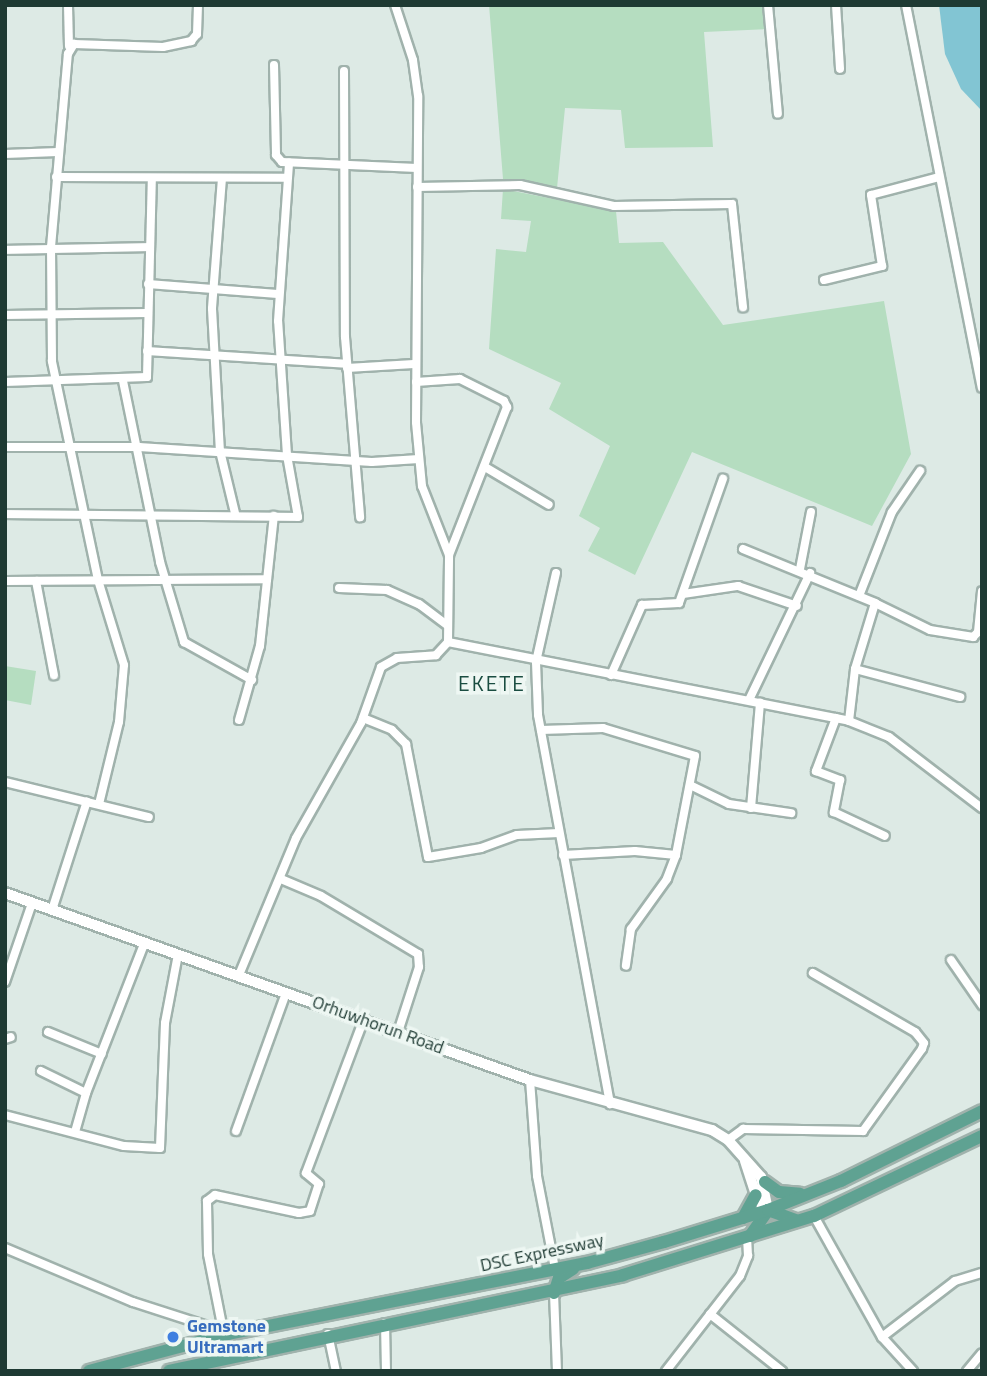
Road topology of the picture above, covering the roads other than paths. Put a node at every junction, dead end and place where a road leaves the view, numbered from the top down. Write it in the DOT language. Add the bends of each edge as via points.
graph roads {
  1 [pos="68,5"];
  2 [pos="198,5"];
  3 [pos="396,5"];
  4 [pos="768,5"];
  5 [pos="836,5"];
  6 [pos="906,5"];
  7 [pos="69,46"];
  8 [pos="274,65"];
  9 [pos="840,69"];
  10 [pos="344,71"];
  11 [pos="778,114"];
  12 [pos="58,152"];
  13 [pos="5,154"];
  14 [pos="289,162"];
  15 [pos="346,165"];
  16 [pos="417,168"];
  17 [pos="56,177"];
  18 [pos="939,177"];
  19 [pos="152,178"];
  20 [pos="222,178"];
  21 [pos="287,178"];
  22 [pos="417,187"];
  23 [pos="51,247"];
  24 [pos="149,247"];
  25 [pos="5,250"];
  26 [pos="824,280"];
  27 [pos="148,284"];
  28 [pos="212,289"];
  29 [pos="278,294"];
  30 [pos="743,307"];
  31 [pos="147,313"];
  32 [pos="5,315"];
  33 [pos="49,315"];
  34 [pos="147,351"];
  35 [pos="217,356"];
  36 [pos="281,360"];
  37 [pos="414,364"];
  38 [pos="346,366"];
  39 [pos="56,380"];
  40 [pos="5,382"];
  41 [pos="123,382"];
  42 [pos="416,382"];
  43 [pos="982,388"];
  44 [pos="5,447"];
  45 [pos="70,447"];
  46 [pos="139,447"];
  47 [pos="220,451"];
  48 [pos="287,455"];
  49 [pos="419,459"];
  50 [pos="352,461"];
  51 [pos="485,467"];
  52 [pos="920,471"];
  53 [pos="723,479"];
  54 [pos="549,505"];
  55 [pos="86,512"];
  56 [pos="811,512"];
  57 [pos="151,513"];
  58 [pos="235,513"];
  59 [pos="5,514"];
  60 [pos="274,516"];
  61 [pos="360,517"];
  62 [pos="743,550"];
  63 [pos="449,555"];
  64 [pos="800,569"];
  65 [pos="556,573"];
  66 [pos="810,573"];
  67 [pos="267,579"];
  68 [pos="97,580"];
  69 [pos="166,580"];
  70 [pos="5,581"];
  71 [pos="36,581"];
  72 [pos="339,588"];
  73 [pos="982,591"];
  74 [pos="683,594"];
  75 [pos="859,596"];
  76 [pos="875,603"];
  77 [pos="797,606"];
  78 [pos="448,626"];
  79 [pos="448,642"];
  80 [pos="536,662"];
  81 [pos="855,669"];
  82 [pos="54,675"];
  83 [pos="611,675"];
  84 [pos="252,680"];
  85 [pos="960,697"];
  86 [pos="749,700"];
  87 [pos="760,702"];
  88 [pos="363,718"];
  89 [pos="836,718"];
  90 [pos="239,720"];
  91 [pos="849,721"];
  92 [pos="541,730"];
  93 [pos="5,782"];
  94 [pos="690,785"];
  95 [pos="87,802"];
  96 [pos="99,804"];
  97 [pos="751,808"];
  98 [pos="982,808"];
  99 [pos="792,813"];
  100 [pos="149,817"];
  101 [pos="559,834"];
  102 [pos="885,836"];
  103 [pos="563,855"];
  104 [pos="676,855"];
  105 [pos="281,879"];
  106 [pos="5,893"];
  107 [pos="32,903"];
  108 [pos="52,910"];
  109 [pos="145,942"];
  110 [pos="178,954"];
  111 [pos="951,960"];
  112 [pos="626,966"];
  113 [pos="813,973"];
  114 [pos="239,975"];
  115 [pos="5,982"];
  116 [pos="286,993"];
  117 [pos="982,1005"];
  118 [pos="364,1019"];
  119 [pos="48,1032"];
  120 [pos="398,1032"];
  121 [pos="102,1054"];
  122 [pos="41,1071"];
  123 [pos="530,1080"];
  124 [pos="86,1093"];
  125 [pos="610,1104"];
  126 [pos="982,1111"];
  127 [pos="5,1115"];
  128 [pos="236,1131"];
  129 [pos="75,1132"];
  130 [pos="982,1136"];
  131 [pos="728,1140"];
  132 [pos="745,1160"];
  133 [pos="765,1182"];
  134 [pos="807,1194"];
  135 [pos="756,1195"];
  136 [pos="768,1210"];
  137 [pos="808,1218"];
  138 [pos="742,1219"];
  139 [pos="747,1238"];
  140 [pos="5,1248"];
  141 [pos="587,1263"];
  142 [pos="555,1269"];
  143 [pos="982,1273"];
  144 [pos="519,1276"];
  145 [pos="554,1293"];
  146 [pos="710,1314"];
  147 [pos="386,1323"];
  148 [pos="229,1334"];
  149 [pos="328,1334"];
  150 [pos="882,1337"];
  151 [pos="982,1353"];
  152 [pos="213,1365"];
  153 [pos="89,1371"];
  154 [pos="169,1371"];
  155 [pos="336,1371"];
  156 [pos="386,1371"];
  157 [pos="557,1371"];
  158 [pos="666,1371"];
  159 [pos="782,1371"];
  160 [pos="913,1371"];
  161 [pos="967,1371"];
  1 -- 7 [label="street"];
  2 -- 7 [label="street" via="197,34 191,41 163,47"];
  3 -- 16 [label="street" via="413,60 418,96"];
  4 -- 11 [label="street"];
  5 -- 9 [label="street"];
  6 -- 18 [label="street"];
  7 -- 12 [label="street"];
  8 -- 14 [label="street" via="276,155"];
  10 -- 15 [label="street"];
  12 -- 13 [label="street"];
  12 -- 17 [label="street"];
  14 -- 15 [label="street"];
  14 -- 21 [label="street"];
  15 -- 16 [label="street"];
  15 -- 38 [label="street"];
  16 -- 22 [label="street"];
  17 -- 19 [label="street"];
  17 -- 23 [label="street"];
  18 -- 26 [label="street" via="871,195 882,266"];
  18 -- 43 [label="street"];
  19 -- 20 [label="street"];
  19 -- 24 [label="street"];
  20 -- 21 [label="street"];
  20 -- 28 [label="street"];
  21 -- 29 [label="street"];
  22 -- 30 [label="street" via="520,185 614,206 732,204"];
  22 -- 37 [label="street"];
  23 -- 24 [label="street"];
  23 -- 25 [label="street"];
  23 -- 33 [label="street"];
  24 -- 27 [label="street"];
  27 -- 28 [label="street"];
  27 -- 31 [label="street"];
  28 -- 29 [label="street"];
  28 -- 35 [label="street"];
  29 -- 36 [label="street"];
  31 -- 33 [label="street"];
  31 -- 34 [label="street"];
  32 -- 33 [label="street"];
  33 -- 39 [label="street"];
  34 -- 35 [label="street"];
  34 -- 41 [label="street" via="147,377"];
  35 -- 36 [label="street"];
  35 -- 47 [label="street"];
  36 -- 38 [label="street"];
  36 -- 48 [label="street"];
  37 -- 38 [label="street"];
  37 -- 42 [label="street"];
  38 -- 50 [label="street"];
  39 -- 40 [label="street"];
  39 -- 41 [label="street"];
  39 -- 45 [label="street"];
  41 -- 46 [label="street"];
  42 -- 49 [label="street"];
  42 -- 51 [label="street" via="449,377 504,401 506,411"];
  44 -- 45 [label="street"];
  45 -- 46 [label="street"];
  45 -- 55 [label="street"];
  46 -- 47 [label="street"];
  46 -- 57 [label="street"];
  47 -- 48 [label="street"];
  47 -- 58 [label="street"];
  48 -- 50 [label="street"];
  48 -- 60 [label="street" via="299,513 294,518"];
  49 -- 50 [label="street"];
  49 -- 63 [label="street" via="422,486"];
  50 -- 61 [label="street"];
  51 -- 54 [label="street"];
  51 -- 63 [label="street"];
  52 -- 75 [label="street" via="892,512"];
  53 -- 74 [label="street"];
  55 -- 57 [label="street"];
  55 -- 59 [label="street"];
  55 -- 68 [label="street"];
  56 -- 64 [label="street"];
  57 -- 58 [label="street"];
  57 -- 69 [label="street"];
  58 -- 60 [label="street"];
  60 -- 67 [label="street"];
  62 -- 64 [label="street"];
  63 -- 78 [label="street"];
  64 -- 66 [label="street"];
  65 -- 80 [label="street"];
  66 -- 75 [label="street"];
  66 -- 77 [label="street"];
  67 -- 69 [label="street"];
  67 -- 84 [label="street"];
  68 -- 69 [label="street"];
  68 -- 71 [label="street"];
  68 -- 96 [label="street" via="120,642 124,687"];
  69 -- 84 [label="street" via="186,645"];
  70 -- 71 [label="street"];
  71 -- 82 [label="street"];
  72 -- 78 [label="street" via="387,590 419,604"];
  73 -- 76 [label="street" via="978,632 972,637 930,630"];
  74 -- 77 [label="street" via="738,586"];
  74 -- 83 [label="street" via="677,605 642,605"];
  75 -- 76 [label="street"];
  76 -- 81 [label="street"];
  77 -- 86 [label="street"];
  78 -- 79 [label="street"];
  79 -- 80 [label="street"];
  79 -- 88 [label="street" via="436,654 389,659 381,667"];
  80 -- 83 [label="street"];
  80 -- 92 [label="street"];
  81 -- 85 [label="street"];
  81 -- 91 [label="street"];
  83 -- 86 [label="street"];
  84 -- 90 [label="street"];
  86 -- 87 [label="street"];
  87 -- 89 [label="street"];
  87 -- 97 [label="street"];
  88 -- 101 [label="street" via="392,730 406,744 428,857 481,848 517,835"];
  88 -- 105 [label="street" via="310,811"];
  89 -- 91 [label="street"];
  89 -- 102 [label="street" via="816,771 839,780 834,812"];
  91 -- 98 [label="street" via="889,737"];
  92 -- 94 [label="street" via="603,728 692,754"];
  92 -- 101 [label="street"];
  93 -- 95 [label="street"];
  94 -- 97 [label="street" via="729,804"];
  94 -- 104 [label="street"];
  95 -- 96 [label="street"];
  95 -- 108 [label="street"];
  96 -- 100 [label="street"];
  97 -- 99 [label="street"];
  101 -- 103 [label="street"];
  103 -- 104 [label="street" via="635,851"];
  103 -- 125 [label="street"];
  104 -- 112 [label="street" via="667,879 631,929"];
  105 -- 114 [label="street"];
  105 -- 120 [label="street" via="321,895 418,954 419,967"];
  106 -- 107 [label="street, Orhuwhorun Road"];
  107 -- 108 [label="street, Orhuwhorun Road"];
  107 -- 115 [label="street"];
  108 -- 109 [label="street, Orhuwhorun Road"];
  109 -- 110 [label="street, Orhuwhorun Road"];
  109 -- 121 [label="street"];
  110 -- 114 [label="street, Orhuwhorun Road"];
  110 -- 129 [label="street" via="165,1023 160,1147 124,1146"];
  111 -- 117 [label="street"];
  113 -- 131 [label="street" via="915,1032 924,1043 922,1049 863,1131 743,1129"];
  114 -- 116 [label="street, Orhuwhorun Road"];
  116 -- 118 [label="street, Orhuwhorun Road"];
  116 -- 128 [label="street"];
  118 -- 120 [label="street, Orhuwhorun Road"];
  118 -- 148 [label="street" via="306,1173 318,1184 310,1211 299,1213 215,1195 207,1201 208,1254 222,1325"];
  119 -- 121 [label="street"];
  120 -- 123 [label="street, Orhuwhorun Road"];
  121 -- 124 [label="street"];
  122 -- 124 [label="street"];
  123 -- 125 [label="street, Orhuwhorun Road"];
  123 -- 142 [label="street" via="537,1176"];
  124 -- 129 [label="street"];
  125 -- 131 [label="street, Orhuwhorun Road" via="700,1125"];
  126 -- 134 [label="main road, DSC Expressway" via="902,1153"];
  127 -- 129 [label="street"];
  130 -- 137 [label="main road"];
  131 -- 132 [label="street, Orhuwhorun Road"];
  132 -- 133 [label="street, Orhuwhorun Road"];
  132 -- 135 [label="street"];
  133 -- 134 [label="main road" via="779,1192"];
  133 -- 136 [label="street"];
  134 -- 136 [label="main road, DSC Expressway"];
  135 -- 136 [label="street"];
  135 -- 138 [label="main road"];
  136 -- 137 [label="main road" via="781,1218"];
  136 -- 138 [label="main road, DSC Expressway"];
  136 -- 139 [label="main road" via="763,1223"];
  137 -- 139 [label="main road"];
  137 -- 150 [label="street"];
  138 -- 141 [label="main road, DSC Expressway"];
  139 -- 145 [label="main road"];
  139 -- 146 [label="street" via="745,1267"];
  140 -- 148 [label="street" via="108,1293"];
  141 -- 142 [label="main road, DSC Expressway"];
  141 -- 145 [label="main road" via="563,1274"];
  142 -- 144 [label="main road, DSC Expressway"];
  143 -- 150 [label="street" via="955,1281"];
  144 -- 145 [label="main road" via="539,1281"];
  144 -- 148 [label="main road, DSC Expressway"];
  145 -- 147 [label="main road"];
  145 -- 157 [label="street"];
  146 -- 158 [label="street"];
  146 -- 159 [label="street"];
  147 -- 149 [label="main road"];
  147 -- 156 [label="street"];
  148 -- 153 [label="main road, DSC Expressway"];
  149 -- 152 [label="main road"];
  149 -- 155 [label="street"];
  150 -- 160 [label="street"];
  151 -- 161 [label="street"];
  152 -- 154 [label="main road"];
}
